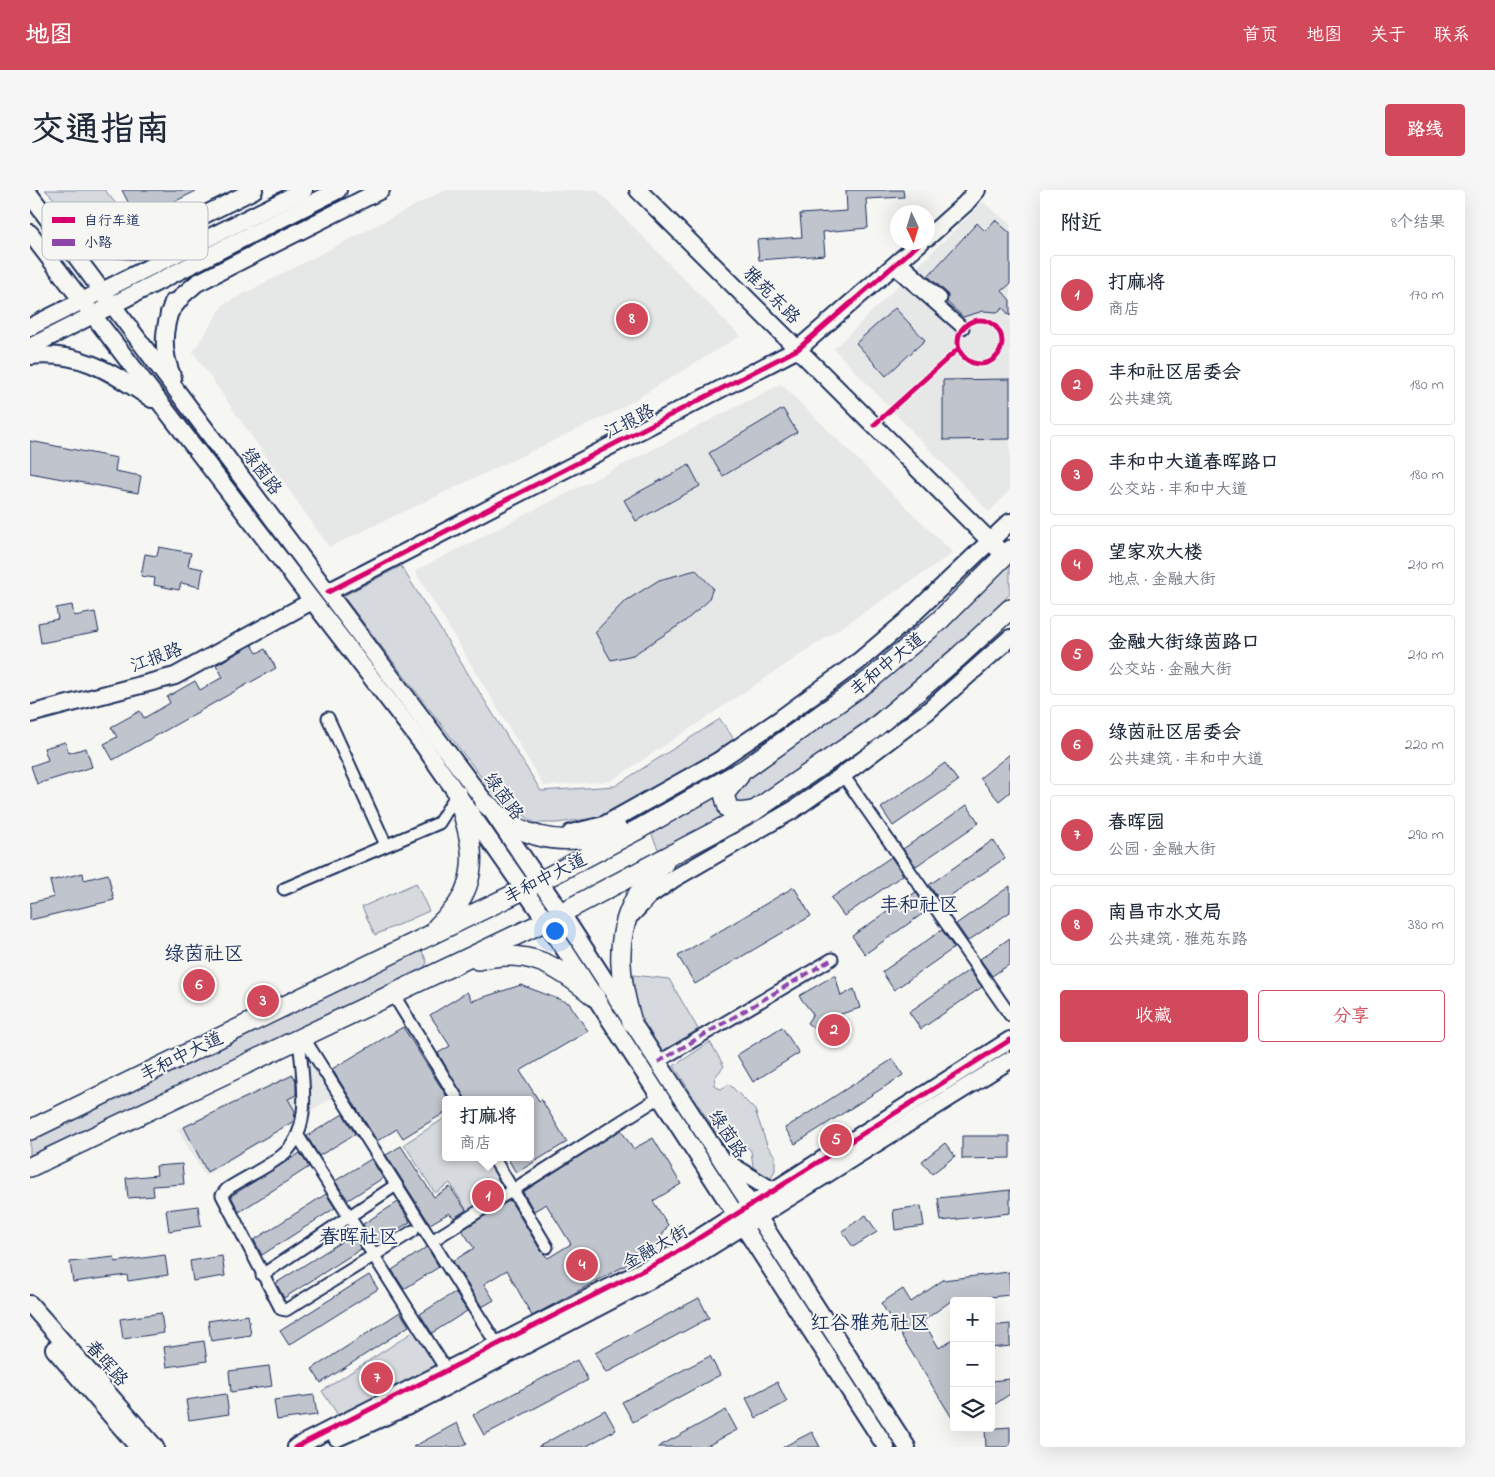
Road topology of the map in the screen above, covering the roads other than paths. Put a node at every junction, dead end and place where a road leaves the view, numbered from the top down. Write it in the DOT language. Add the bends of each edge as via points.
graph roads {
  1 [pos="254,190"];
  2 [pos="304,190"];
  3 [pos="338,190"];
  4 [pos="381,190"];
  5 [pos="638,190"];
  6 [pos="977,190"];
  7 [pos="33,199"];
  8 [pos="42,211"];
  9 [pos="208,213"];
  10 [pos="935,231"];
  11 [pos="30,233"];
  12 [pos="208,238"];
  13 [pos="42,249"];
  14 [pos="912,250"];
  15 [pos="208,258"];
  16 [pos="51,260"];
  17 [pos="79,260"];
  18 [pos="164,260"];
  19 [pos="204,260"];
  20 [pos="897,264"];
  21 [pos="192,266"];
  22 [pos="102,291"];
  23 [pos="82,301"];
  24 [pos="113,306"];
  25 [pos="169,313"];
  26 [pos="93,316"];
  27 [pos="966,325"];
  28 [pos="30,327"];
  29 [pos="30,347"];
  30 [pos="798,349"];
  31 [pos="30,356"];
  32 [pos="79,359"];
  33 [pos="30,367"];
  34 [pos="179,394"];
  35 [pos="162,406"];
  36 [pos="1010,522"];
  37 [pos="991,542"];
  38 [pos="1007,553"];
  39 [pos="328,592"];
  40 [pos="312,601"];
  41 [pos="1010,609"];
  42 [pos="1010,638"];
  43 [pos="30,714"];
  44 [pos="328,718"];
  45 [pos="744,769"];
  46 [pos="843,776"];
  47 [pos="457,794"];
  48 [pos="485,803"];
  49 [pos="754,811"];
  50 [pos="654,821"];
  51 [pos="549,838"];
  52 [pos="386,845"];
  53 [pos="672,854"];
  54 [pos="532,885"];
  55 [pos="284,889"];
  56 [pos="554,917"];
  57 [pos="624,923"];
  58 [pos="428,936"];
  59 [pos="832,959"];
  60 [pos="445,969"];
  61 [pos="393,994"];
  62 [pos="595,997"];
  63 [pos="1010,1015"];
  64 [pos="632,1022"];
  65 [pos="301,1038"];
  66 [pos="1010,1040"];
  67 [pos="1010,1060"];
  68 [pos="658,1062"];
  69 [pos="456,1096"];
  70 [pos="660,1097"];
  71 [pos="30,1130"];
  72 [pos="298,1136"];
  73 [pos="721,1160"];
  74 [pos="495,1161"];
  75 [pos="30,1167"];
  76 [pos="396,1186"];
  77 [pos="513,1190"];
  78 [pos="775,1198"];
  79 [pos="755,1211"];
  80 [pos="349,1217"];
  81 [pos="740,1221"];
  82 [pos="413,1230"];
  83 [pos="438,1237"];
  84 [pos="547,1247"];
  85 [pos="374,1254"];
  86 [pos="262,1275"];
  87 [pos="805,1288"];
  88 [pos="30,1304"];
  89 [pos="30,1320"];
  90 [pos="492,1348"];
  91 [pos="447,1371"];
  92 [pos="138,1447"];
  93 [pos="155,1447"];
  94 [pos="296,1447"];
  95 [pos="317,1447"];
  96 [pos="886,1447"];
  97 [pos="907,1447"];
  1 -- 9 [label="main road"];
  2 -- 12 [label="main road"];
  3 -- 15 [label="main road"];
  4 -- 25 [label="main road" via="196,283"];
  5 -- 30 [label="main road, 雅苑东路"];
  6 -- 10 [label="main road"];
  7 -- 8 [label="main road, 绿茵路"];
  11 -- 13 [label="main road, 绿茵路"];
  14 -- 20 [label="main road, 江报路"];
  16 -- 23 [label="main road, 绿茵路"];
  17 -- 22 [label="main road, 绿茵路"];
  18 -- 22 [label="main road"];
  19 -- 21 [label="main road"];
  20 -- 27 [label="street"];
  20 -- 30 [label="main road, 江报路"];
  21 -- 24 [label="main road"];
  21 -- 25 [label="main road" via="180,284"];
  22 -- 23 [label="main road"];
  22 -- 24 [label="main road, 绿茵路"];
  23 -- 26 [label="main road, 绿茵路"];
  23 -- 28 [label="main road"];
  24 -- 26 [label="main road"];
  24 -- 34 [label="main road, 绿茵路"];
  25 -- 34 [label="main road" via="164,347 168,368"];
  26 -- 29 [label="main road"];
  26 -- 35 [label="main road, 绿茵路"];
  30 -- 37 [label="main road, 雅苑东路"];
  30 -- 39 [label="main road, 江报路"];
  31 -- 32 [label="main road"];
  32 -- 33 [label="main road"];
  32 -- 35 [label="main road" via="106,370"];
  34 -- 39 [label="main road, 绿茵路"];
  35 -- 40 [label="main road, 绿茵路"];
  36 -- 37 [label="main road"];
  37 -- 38 [label="main road, 雅苑东路"];
  37 -- 51 [label="main road" via="859,661 718,761 604,825"];
  38 -- 45 [label="main road, 丰和中大道" via="940,620 871,679"];
  39 -- 48 [label="main road, 绿茵路"];
  40 -- 43 [label="main road, 江报路" via="175,676"];
  40 -- 47 [label="main road, 绿茵路"];
  41 -- 49 [label="main road, 丰和中大道" via="872,730"];
  42 -- 46 [label="main road" via="928,711"];
  44 -- 52 [label="street"];
  45 -- 49 [label="main road" via="724,794 728,808 738,814"];
  45 -- 50 [label="main road, 丰和中大道"];
  46 -- 57 [label="main road" via="792,810 675,878 649,896"];
  46 -- 63 [label="street"];
  47 -- 52 [label="street" via="439,822"];
  47 -- 54 [label="main road, 绿茵路"];
  47 -- 58 [label="main road" via="470,832 472,861 468,885 457,905"];
  48 -- 51 [label="main road" via="515,826"];
  48 -- 54 [label="main road, 绿茵路"];
  49 -- 53 [label="main road, 丰和中大道"];
  50 -- 51 [label="main road" via="597,838 563,841"];
  50 -- 54 [label="main road, 丰和中大道"];
  52 -- 55 [label="street"];
  53 -- 56 [label="main road, 丰和中大道"];
  53 -- 57 [label="main road" via="634,901"];
  54 -- 56 [label="main road, 绿茵路"];
  54 -- 58 [label="main road, 丰和中大道"];
  56 -- 60 [label="main road, 丰和中大道"];
  56 -- 62 [label="main road, 绿茵路"];
  56 -- 64 [label="main road, 绿茵路"];
  57 -- 64 [label="main road" via="621,975"];
  58 -- 71 [label="main road, 丰和中大道"];
  59 -- 68 [label="street"];
  60 -- 61 [label="main road, 丰和中大道"];
  60 -- 62 [label="main road" via="490,957 536,959 555,967"];
  61 -- 65 [label="main road, 丰和中大道"];
  61 -- 69 [label="street"];
  62 -- 70 [label="main road, 绿茵路"];
  64 -- 68 [label="main road, 绿茵路"];
  65 -- 72 [label="street" via="303,1098"];
  65 -- 75 [label="main road, 丰和中大道"];
  65 -- 76 [label="street"];
  66 -- 78 [label="main road, 金融大街"];
  67 -- 78 [label="main road, 金融大街"];
  68 -- 73 [label="main road, 绿茵路"];
  70 -- 77 [label="street"];
  70 -- 81 [label="main road, 绿茵路"];
  72 -- 80 [label="street"];
  72 -- 86 [label="street" via="280,1157 222,1195"];
  73 -- 78 [label="main road"];
  73 -- 79 [label="main road, 绿茵路"];
  74 -- 77 [label="street"];
  76 -- 80 [label="street"];
  76 -- 90 [label="street" via="494,1340"];
  77 -- 83 [label="street"];
  77 -- 84 [label="street"];
  78 -- 79 [label="main road, 金融大街"];
  78 -- 87 [label="main road" via="776,1229 802,1273"];
  79 -- 81 [label="main road, 金融大街"];
  79 -- 87 [label="main road, 绿茵路"];
  80 -- 85 [label="street"];
  80 -- 86 [label="street"];
  81 -- 90 [label="main road, 金融大街"];
  81 -- 95 [label="main road, 金融大街" via="689,1260 419,1401"];
  81 -- 96 [label="main road, 绿茵路"];
  82 -- 85 [label="street"];
  85 -- 86 [label="street" via="286,1310 281,1309"];
  85 -- 91 [label="street"];
  87 -- 97 [label="main road, 绿茵路"];
  88 -- 93 [label="main road, 春晖路"];
  89 -- 92 [label="main road, 春晖路"];
  90 -- 91 [label="main road, 金融大街"];
  91 -- 94 [label="main road, 金融大街"];
}
